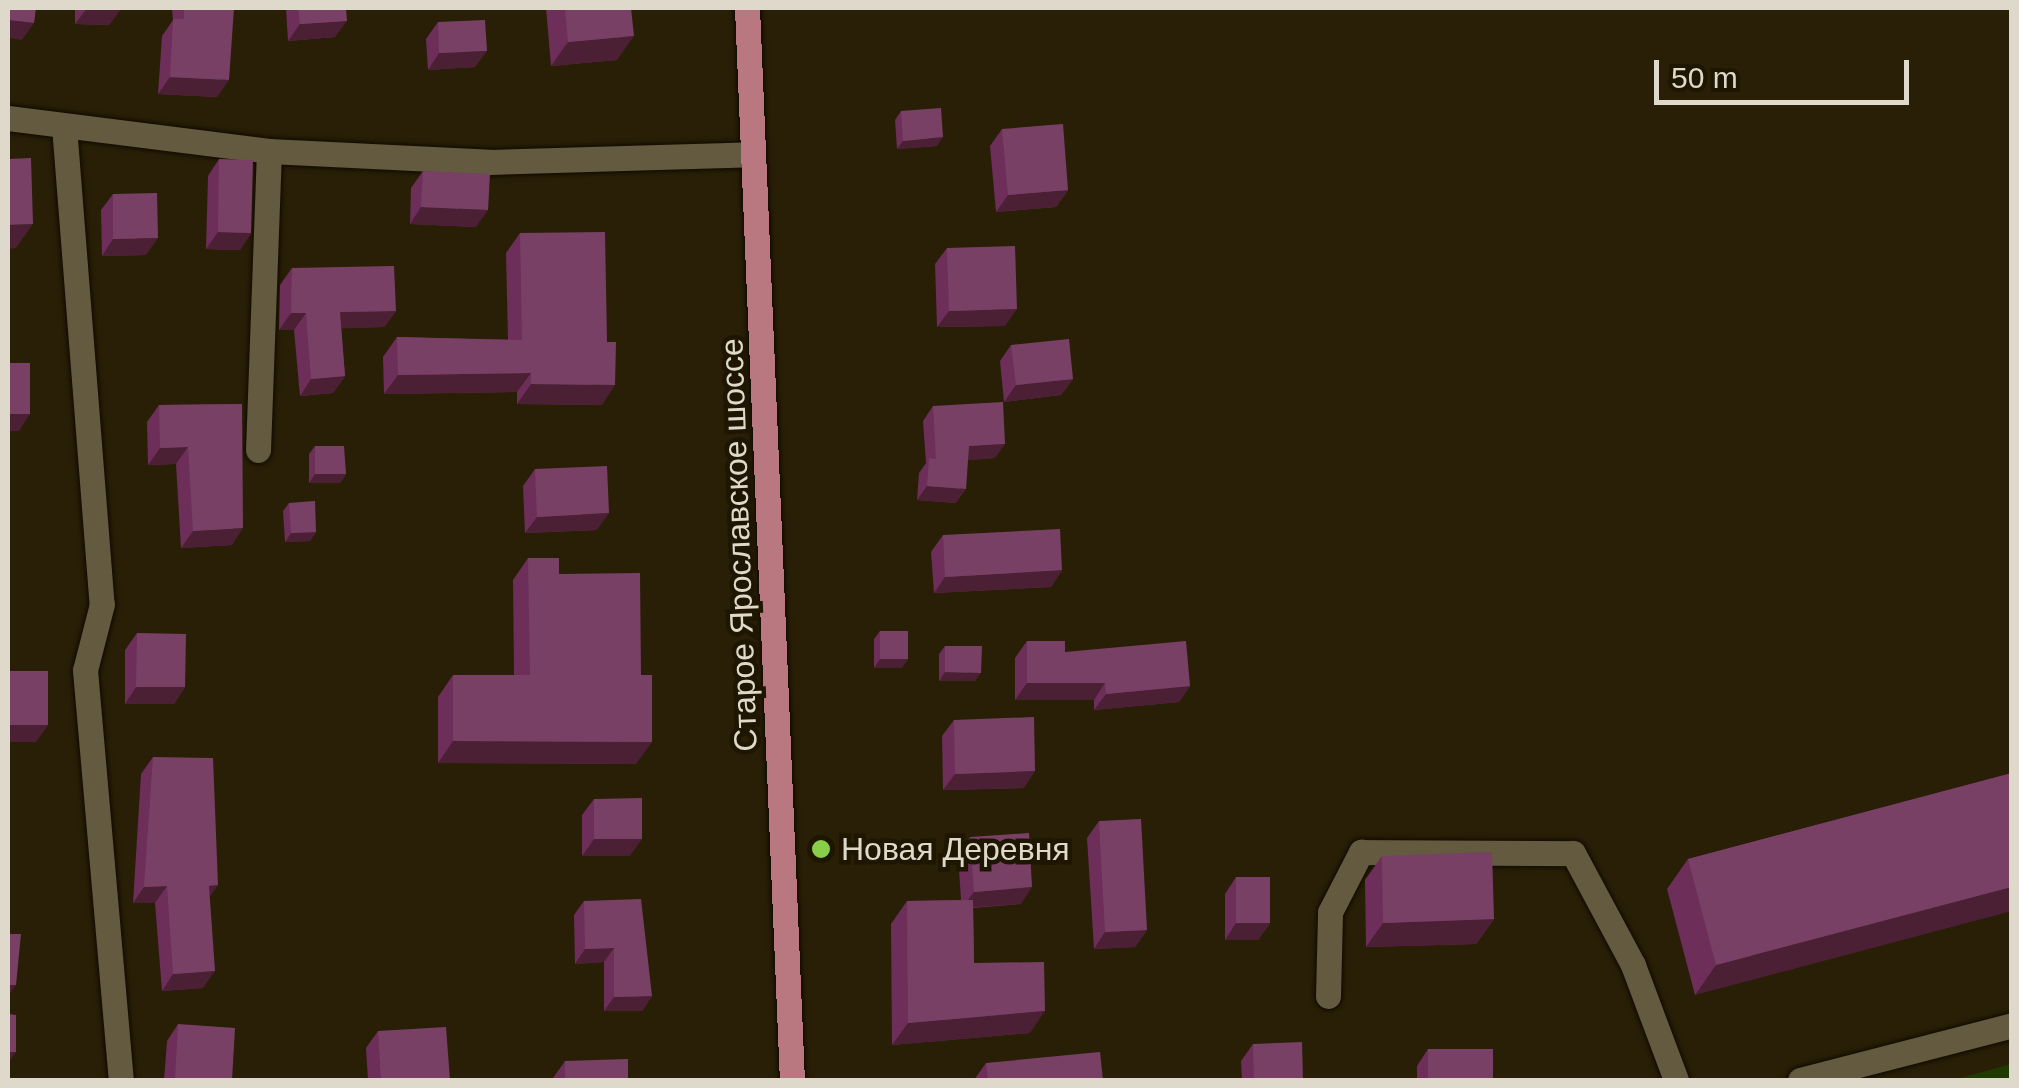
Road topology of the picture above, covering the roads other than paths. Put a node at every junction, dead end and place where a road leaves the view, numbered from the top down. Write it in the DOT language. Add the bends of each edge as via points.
graph roads {
  1 [pos="747,8"];
  2 [pos="8,118"];
  3 [pos="64,126"];
  4 [pos="269,152"];
  5 [pos="754,154"];
  6 [pos="258,450"];
  7 [pos="1328,996"];
  8 [pos="2012,1026"];
  9 [pos="121,1080"];
  10 [pos="792,1080"];
  11 [pos="1676,1080"];
  12 [pos="1800,1080"];
  1 -- 5 [label="main road, Старое Ярославское шоссе"];
  2 -- 3 [label="lane"];
  3 -- 4 [label="lane"];
  3 -- 9 [label="lane" via="102,604 85,670"];
  4 -- 5 [label="lane" via="490,162"];
  4 -- 6 [label="lane"];
  5 -- 10 [label="main road, Старое Ярославское шоссе"];
  7 -- 11 [label="lane" via="1330,912 1362,852 1574,854 1632,965"];
  8 -- 12 [label="lane"];
}
